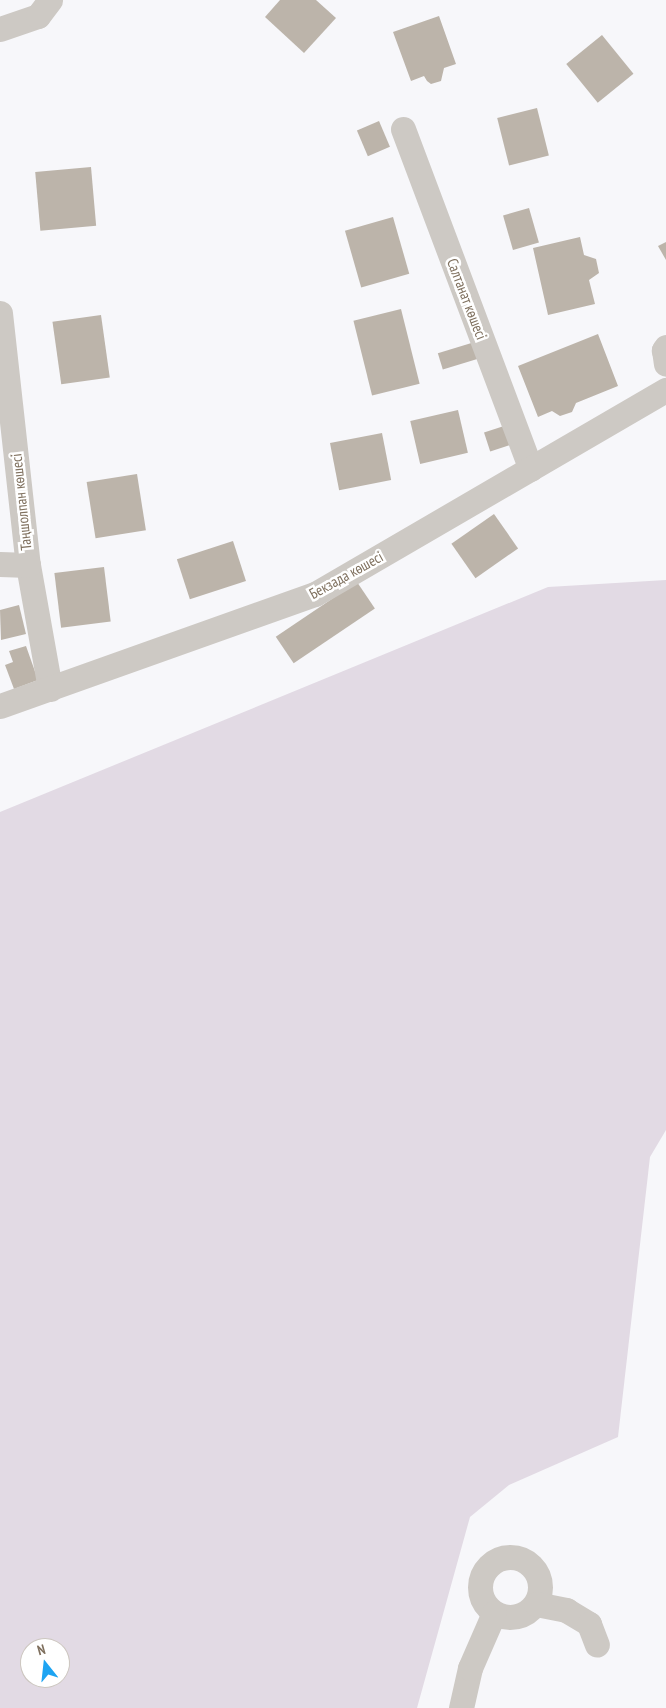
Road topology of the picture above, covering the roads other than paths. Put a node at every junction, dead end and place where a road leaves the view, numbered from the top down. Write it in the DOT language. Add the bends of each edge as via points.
graph roads {
  1 [pos="50,0"];
  2 [pos="0,29"];
  3 [pos="403,129"];
  4 [pos="0,314"];
  5 [pos="666,347"];
  6 [pos="666,364"];
  7 [pos="666,390"];
  8 [pos="531,469"];
  9 [pos="0,564"];
  10 [pos="28,565"];
  11 [pos="50,689"];
  12 [pos="0,706"];
  13 [pos="536,1604"];
  14 [pos="494,1613"];
  15 [pos="597,1645"];
  16 [pos="462,1708"];
  1 -- 2 [label="street" via="38,16"];
  3 -- 8 [label="street, Салтанат көшесі"];
  4 -- 10 [label="street, Таңшолпан көшесі"];
  5 -- 6 [label="street"];
  7 -- 8 [label="street, Бекзада көшесі"];
  8 -- 11 [label="street, Бекзада көшесі" via="315,594"];
  9 -- 10 [label="street"];
  10 -- 11 [label="street, Таңшолпан көшесі"];
  11 -- 12 [label="street, Бекзада көшесі"];
  13 -- 14 [label="street" via="524,1614 509,1618"];
  13 -- 14 [label="street" via="541,1589 538,1573 527,1562 512,1557 496,1560 484,1571 480,1586 483,1602"];
  13 -- 15 [label="street" via="566,1610 589,1624"];
  14 -- 16 [label="street" via="470,1668"];
}
